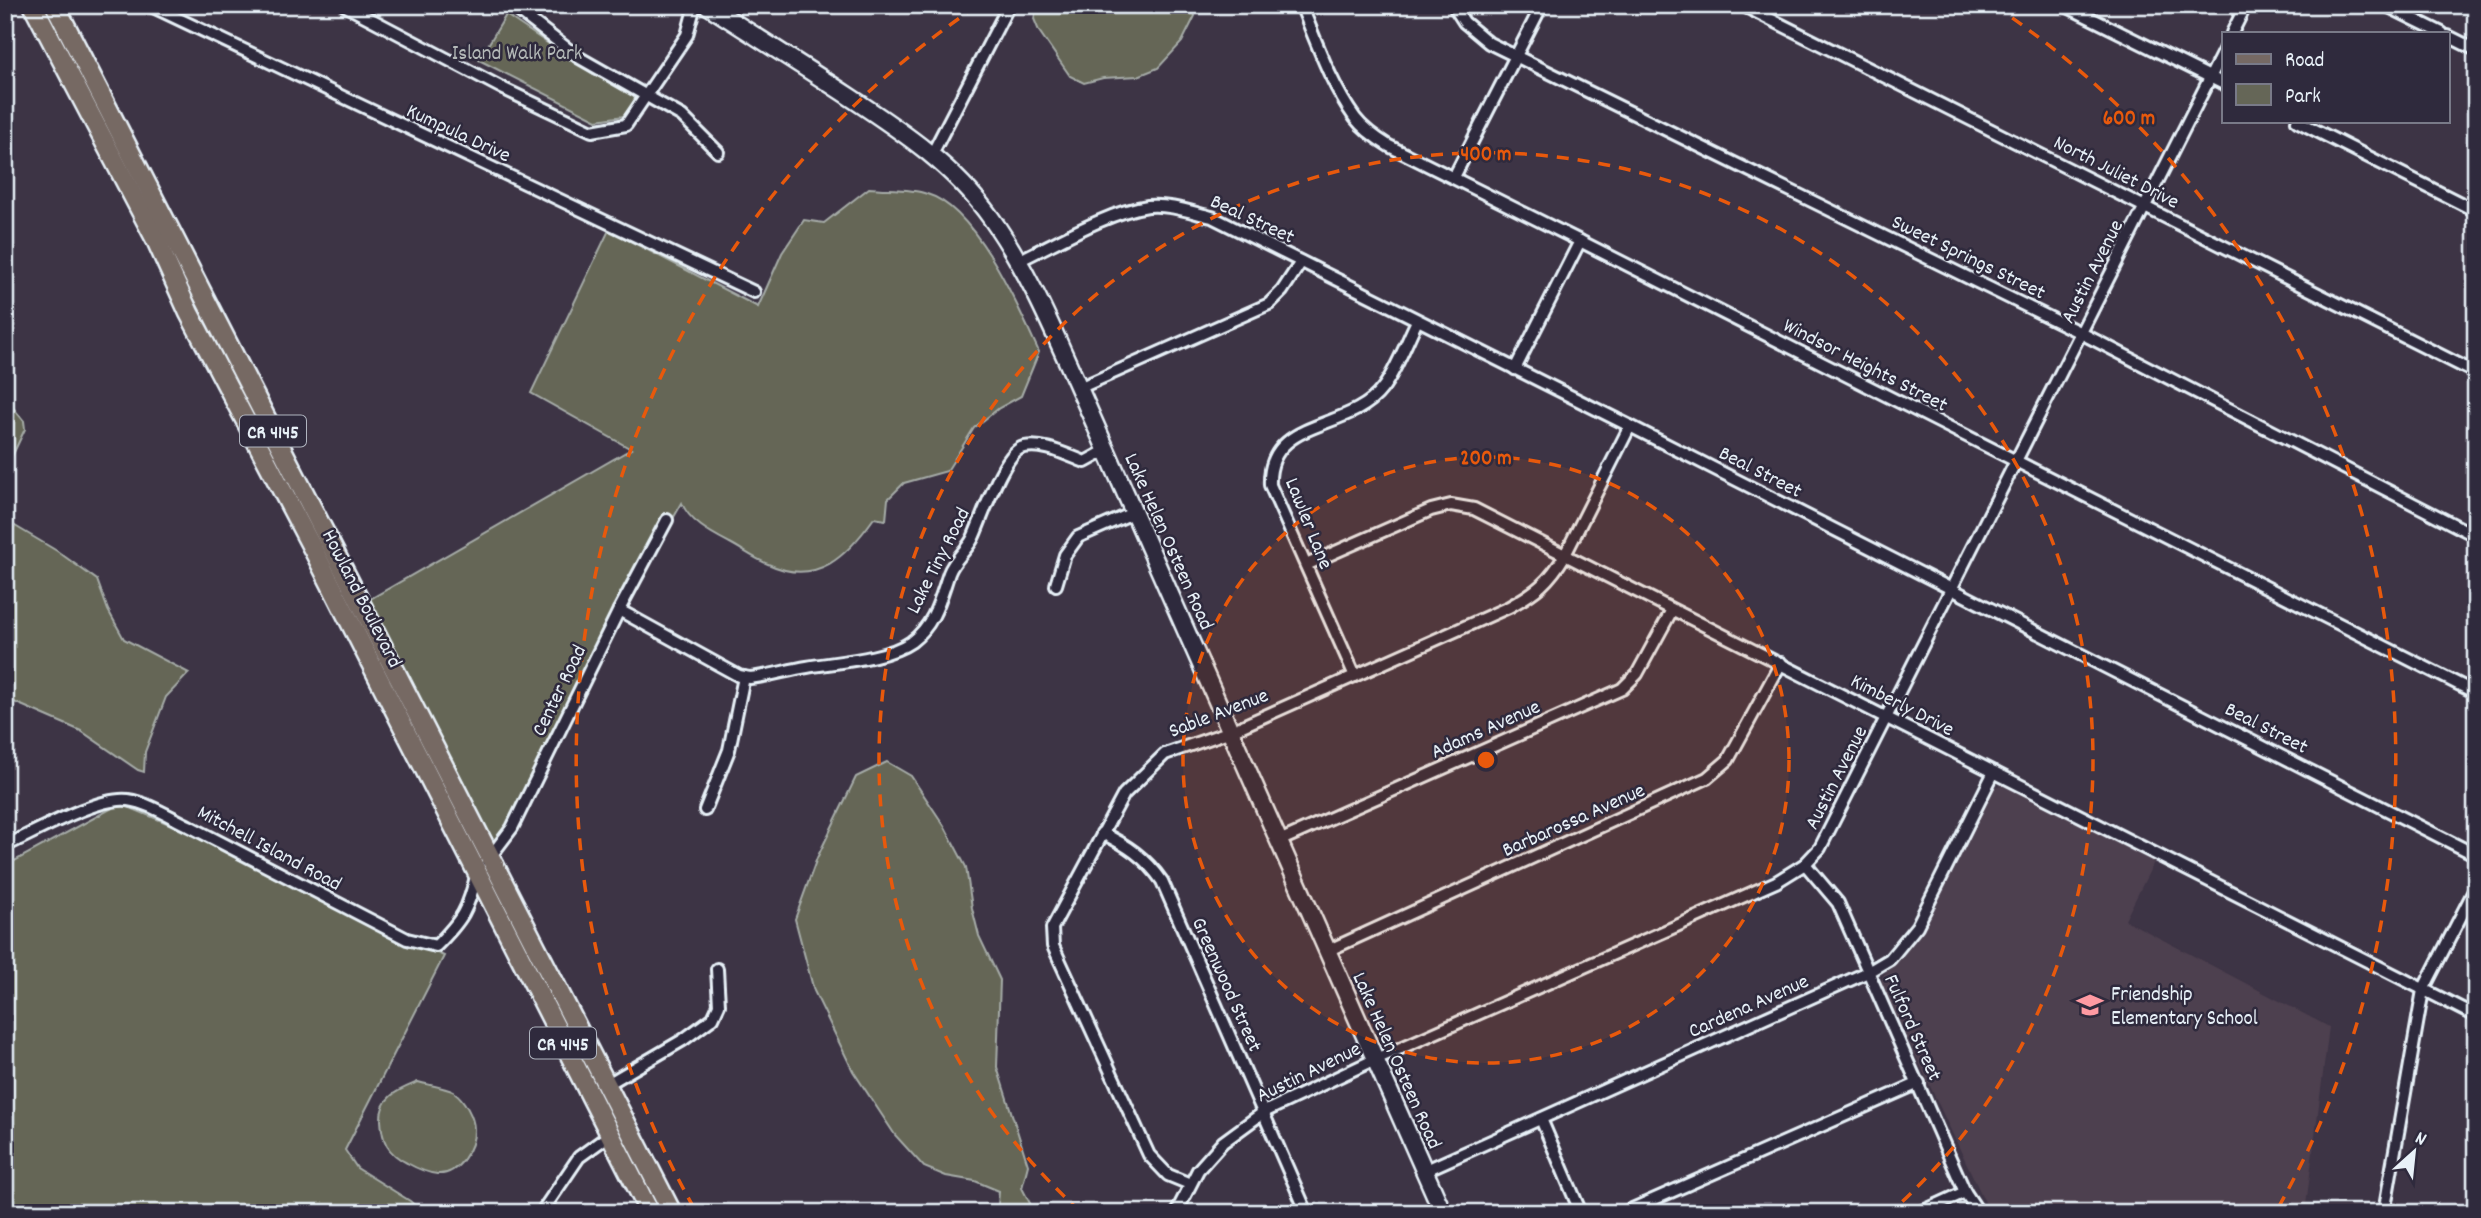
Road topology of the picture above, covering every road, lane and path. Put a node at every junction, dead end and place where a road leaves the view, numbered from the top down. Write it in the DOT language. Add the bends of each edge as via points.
graph roads {
  1 [pos="33,5"];
  2 [pos="55,5"];
  3 [pos="149,5"];
  4 [pos="344,5"];
  5 [pos="511,5"];
  6 [pos="695,5"];
  7 [pos="707,5"];
  8 [pos="1009,5"];
  9 [pos="1301,5"];
  10 [pos="1453,5"];
  11 [pos="1542,5"];
  12 [pos="1742,5"];
  13 [pos="2064,5"];
  14 [pos="2246,5"];
  15 [pos="2385,5"];
  16 [pos="2232,32"];
  17 [pos="2440,32"];
  18 [pos="2450,37"];
  19 [pos="2476,50"];
  20 [pos="2222,54"];
  21 [pos="1516,57"];
  22 [pos="2210,77"];
  23 [pos="2222,83"];
  24 [pos="648,95"];
  25 [pos="2299,122"];
  26 [pos="718,152"];
  27 [pos="932,154"];
  28 [pos="1454,177"];
  29 [pos="2145,207"];
  30 [pos="2476,211"];
  31 [pos="144,216"];
  32 [pos="1580,241"];
  33 [pos="1018,261"];
  34 [pos="1301,261"];
  35 [pos="202,290"];
  36 [pos="754,292"];
  37 [pos="189,313"];
  38 [pos="1417,321"];
  39 [pos="2081,332"];
  40 [pos="1515,369"];
  41 [pos="2476,373"];
  42 [pos="249,384"];
  43 [pos="1079,388"];
  44 [pos="1630,426"];
  45 [pos="1107,450"];
  46 [pos="2016,462"];
  47 [pos="1135,512"];
  48 [pos="667,520"];
  49 [pos="2476,536"];
  50 [pos="1565,555"];
  51 [pos="1306,565"];
  52 [pos="1056,586"];
  53 [pos="1950,588"];
  54 [pos="619,610"];
  55 [pos="1672,610"];
  56 [pos="1781,663"];
  57 [pos="1355,676"];
  58 [pos="744,677"];
  59 [pos="2476,694"];
  60 [pos="1886,718"];
  61 [pos="1231,731"];
  62 [pos="1994,772"];
  63 [pos="705,810"];
  64 [pos="1102,832"];
  65 [pos="1279,841"];
  66 [pos="5,846"];
  67 [pos="2476,855"];
  68 [pos="491,856"];
  69 [pos="1804,864"];
  70 [pos="478,873"];
  71 [pos="2476,887"];
  72 [pos="1327,951"];
  73 [pos="717,969"];
  74 [pos="1868,972"];
  75 [pos="2424,990"];
  76 [pos="2476,1016"];
  77 [pos="1376,1059"];
  78 [pos="1919,1083"];
  79 [pos="606,1085"];
  80 [pos="1265,1112"];
  81 [pos="1541,1118"];
  82 [pos="611,1135"];
  83 [pos="1424,1171"];
  84 [pos="1190,1184"];
  85 [pos="1965,1192"];
  86 [pos="541,1213"];
  87 [pos="650,1213"];
  88 [pos="672,1213"];
  89 [pos="1176,1213"];
  90 [pos="1307,1213"];
  91 [pos="1443,1213"];
  92 [pos="1581,1213"];
  93 [pos="1623,1213"];
  94 [pos="1919,1213"];
  95 [pos="1979,1213"];
  96 [pos="2384,1213"];
  1 -- 31 [label="main road, Howland Boulevard / CR 4145"];
  2 -- 35 [label="main road, Howland Boulevard / CR 4145"];
  3 -- 36 [label="street, Kumpula Drive"];
  4 -- 24 [label="street" via="592,131 626,125"];
  5 -- 24 [label="street" via="578,57"];
  6 -- 24 [label="street" via="687,34"];
  7 -- 27 [label="street, Lake Helen Osteen Road"];
  8 -- 27 [label="street"];
  9 -- 28 [label="street, Windsor Heights Street" via="1337,88 1356,119 1389,146"];
  10 -- 21 [label="street, Sweet Springs Street" via="1464,22 1489,43"];
  11 -- 21 [label="street"];
  12 -- 29 [label="street, North Juliet Drive"];
  13 -- 22 [label="street"];
  14 -- 16 [label="street"];
  15 -- 17 [label="street"];
  18 -- 19 [label="street"];
  20 -- 22 [label="street, Austin Avenue"];
  21 -- 28 [label="street"];
  21 -- 39 [label="street, Sweet Springs Street"];
  22 -- 23 [label="street"];
  22 -- 29 [label="street, Austin Avenue"];
  24 -- 26 [label="street" via="682,116"];
  25 -- 30 [label="street"];
  27 -- 33 [label="street, Lake Helen Osteen Road" via="990,217"];
  28 -- 32 [label="street, Windsor Heights Street"];
  29 -- 39 [label="street, Austin Avenue"];
  29 -- 41 [label="street, North Juliet Drive"];
  31 -- 35 [label="main road" via="155,226 181,276"];
  31 -- 37 [label="main road, Howland Boulevard / CR 4145"];
  32 -- 40 [label="street"];
  32 -- 46 [label="street, Windsor Heights Street"];
  33 -- 34 [label="street, Beal Street" via="1121,212 1150,206 1212,217"];
  33 -- 43 [label="street, Lake Helen Osteen Road"];
  34 -- 38 [label="street, Beal Street"];
  34 -- 43 [label="street" via="1269,304"];
  35 -- 42 [label="main road, Howland Boulevard / CR 4145"];
  37 -- 42 [label="main road" via="205,321 230,366"];
  37 -- 70 [label="main road, Howland Boulevard / CR 4145"];
  38 -- 40 [label="street, Beal Street"];
  38 -- 51 [label="street, Lawler Lane" via="1382,390 1362,408 1296,435 1279,448 1270,485"];
  39 -- 46 [label="street, Austin Avenue"];
  39 -- 49 [label="street, Sweet Springs Street"];
  40 -- 44 [label="street, Beal Street"];
  42 -- 68 [label="main road, Howland Boulevard / CR 4145"];
  43 -- 45 [label="street, Lake Helen Osteen Road"];
  44 -- 50 [label="street, Sable Avenue"];
  44 -- 53 [label="street, Beal Street"];
  45 -- 47 [label="street, Lake Helen Osteen Road"];
  45 -- 58 [label="street, Lake Tiny Road" via="1085,461 1044,447 1021,447 1012,454 972,540 949,572 937,608 911,642 839,663"];
  46 -- 53 [label="street, Austin Avenue"];
  46 -- 59 [label="street, Windsor Heights Street"];
  47 -- 52 [label="street" via="1078,537 1065,555"];
  47 -- 61 [label="street, Lake Helen Osteen Road"];
  48 -- 54 [label="street, Center Road"];
  50 -- 51 [label="street, Kimberly Drive" via="1474,509 1451,505"];
  50 -- 55 [label="street, Kimberly Drive"];
  50 -- 57 [label="street, Sable Avenue" via="1553,576 1534,593"];
  51 -- 57 [label="street, Lawler Lane"];
  53 -- 60 [label="street, Austin Avenue"];
  53 -- 67 [label="street, Beal Street"];
  54 -- 58 [label="street"];
  54 -- 68 [label="street, Center Road" via="512,828"];
  55 -- 56 [label="street, Kimberly Drive"];
  55 -- 65 [label="street, Adams Avenue" via="1637,674 1622,689"];
  56 -- 60 [label="street, Kimberly Drive"];
  56 -- 72 [label="street, Barbarossa Avenue" via="1728,760 1707,778"];
  57 -- 61 [label="street, Sable Avenue"];
  58 -- 63 [label="street" via="729,750"];
  60 -- 62 [label="street, Kimberly Drive"];
  60 -- 69 [label="street, Austin Avenue" via="1820,848"];
  61 -- 64 [label="street, Sable Avenue" via="1165,754 1124,794"];
  61 -- 65 [label="street, Lake Helen Osteen Road"];
  62 -- 74 [label="street, Cardena Avenue" via="1917,926 1890,959"];
  62 -- 75 [label="street, Kimberly Drive"];
  64 -- 80 [label="street, Greenwood Street" via="1130,846 1162,881"];
  64 -- 84 [label="street, Sable Avenue" via="1052,928 1053,946 1149,1155 1168,1175"];
  65 -- 72 [label="street, Lake Helen Osteen Road"];
  66 -- 70 [label="street, Mitchell Island Road" via="100,803 127,800 189,825 407,939 436,946 470,905"];
  68 -- 70 [label="street, Center Road"];
  68 -- 79 [label="main road, Howland Boulevard / CR 4145"];
  69 -- 74 [label="street, Fulford Street" via="1838,904"];
  69 -- 77 [label="street, Austin Avenue" via="1776,882"];
  70 -- 82 [label="main road, Howland Boulevard / CR 4145"];
  71 -- 75 [label="street"];
  72 -- 77 [label="street, Lake Helen Osteen Road"];
  73 -- 79 [label="street" via="719,1005 713,1018"];
  74 -- 78 [label="street, Fulford Street"];
  74 -- 81 [label="street, Cardena Avenue"];
  75 -- 76 [label="street, Kimberly Drive"];
  75 -- 96 [label="street"];
  77 -- 80 [label="street, Austin Avenue"];
  77 -- 83 [label="street, Lake Helen Osteen Road"];
  78 -- 85 [label="street, Fulford Street"];
  78 -- 93 [label="street"];
  79 -- 88 [label="main road, Howland Boulevard / CR 4145"];
  80 -- 84 [label="street, Austin Avenue" via="1223,1142"];
  80 -- 90 [label="street, Greenwood Street"];
  81 -- 83 [label="street, Cardena Avenue"];
  81 -- 92 [label="street"];
  82 -- 86 [label="street" via="579,1157"];
  82 -- 87 [label="main road, Howland Boulevard / CR 4145"];
  83 -- 91 [label="street, Lake Helen Osteen Road"];
  84 -- 89 [label="street, Austin Avenue"];
  85 -- 94 [label="street"];
  85 -- 95 [label="street, Fulford Street"];
}
